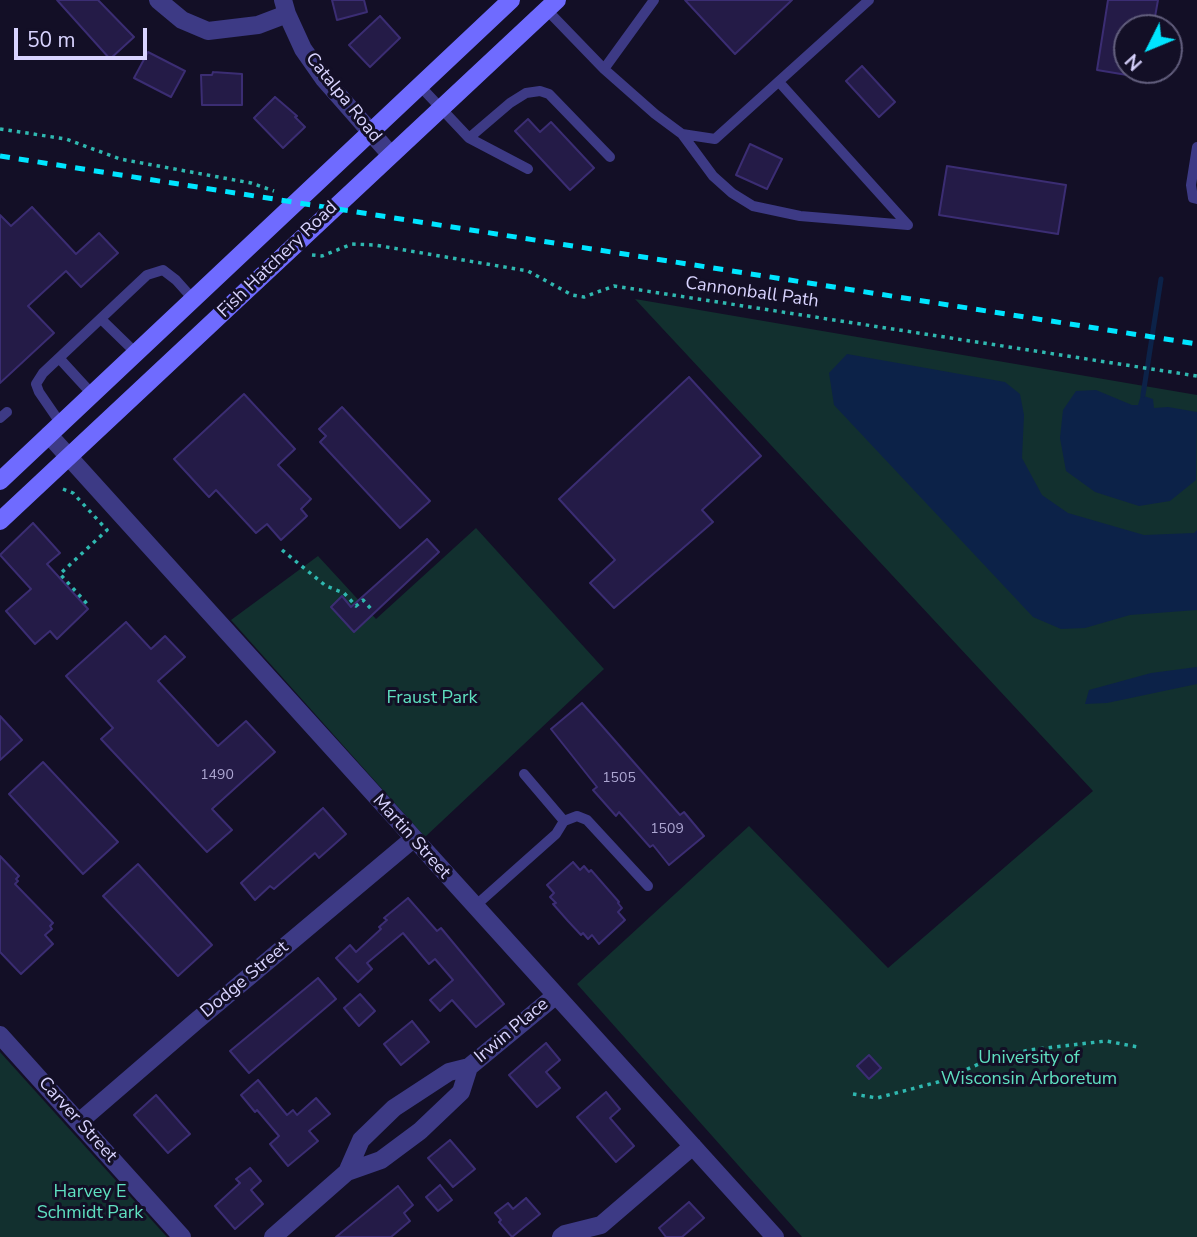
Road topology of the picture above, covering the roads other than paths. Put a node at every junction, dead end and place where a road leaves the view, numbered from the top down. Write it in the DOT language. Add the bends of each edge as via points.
graph roads {
  1 [pos="158,0"];
  2 [pos="510,0"];
  3 [pos="654,0"];
  4 [pos="869,0"];
  5 [pos="552,5"];
  6 [pos="285,7"];
  7 [pos="604,69"];
  8 [pos="779,82"];
  9 [pos="420,86"];
  10 [pos="440,108"];
  11 [pos="371,133"];
  12 [pos="682,134"];
  13 [pos="469,138"];
  14 [pos="1197,146"];
  15 [pos="390,154"];
  16 [pos="610,157"];
  17 [pos="528,169"];
  18 [pos="1197,199"];
  19 [pos="193,299"];
  20 [pos="101,318"];
  21 [pos="136,353"];
  22 [pos="60,358"];
  23 [pos="92,394"];
  24 [pos="55,429"];
  25 [pos="69,457"];
  26 [pos="0,481"];
  27 [pos="0,521"];
  28 [pos="524,774"];
  29 [pos="564,821"];
  30 [pos="413,839"];
  31 [pos="648,886"];
  32 [pos="474,907"];
  33 [pos="555,996"];
  34 [pos="0,1035"];
  35 [pos="469,1067"];
  36 [pos="79,1122"];
  37 [pos="693,1146"];
  38 [pos="347,1172"];
  39 [pos="599,1231"];
  40 [pos="182,1237"];
  41 [pos="273,1237"];
  42 [pos="561,1237"];
  43 [pos="775,1237"];
  1 -- 6 [label="street" via="182,20 208,31 258,25"];
  2 -- 9 [label="main road, Fish Hatchery Road"];
  3 -- 7 [label="lane"];
  4 -- 8 [label="lane"];
  5 -- 7 [label="lane"];
  5 -- 10 [label="main road, Fish Hatchery Road"];
  6 -- 11 [label="street, Catalpa Road" via="303,50"];
  7 -- 12 [label="lane"];
  8 -- 12 [label="lane" via="715,139"];
  8 -- 12 [label="lane" via="908,225 800,216 754,206 713,176"];
  9 -- 10 [label="lane"];
  9 -- 11 [label="main road, Fish Hatchery Road"];
  10 -- 13 [label="lane"];
  10 -- 15 [label="main road, Fish Hatchery Road"];
  11 -- 15 [label="street, Catalpa Road"];
  11 -- 19 [label="main road, Fish Hatchery Road"];
  13 -- 16 [label="lane" via="510,103 540,91 549,94"];
  13 -- 17 [label="lane"];
  14 -- 18 [label="lane" via="1191,185"];
  15 -- 25 [label="main road, Fish Hatchery Road"];
  19 -- 20 [label="lane" via="163,270 146,275"];
  19 -- 21 [label="main road, Fish Hatchery Road"];
  20 -- 21 [label="lane"];
  20 -- 22 [label="lane"];
  21 -- 23 [label="main road, Fish Hatchery Road"];
  22 -- 23 [label="lane"];
  22 -- 24 [label="lane" via="36,384"];
  23 -- 24 [label="main road, Fish Hatchery Road"];
  24 -- 25 [label="street, Martin Street"];
  24 -- 26 [label="main road, Fish Hatchery Road"];
  25 -- 27 [label="main road, Fish Hatchery Road"];
  25 -- 30 [label="street, Martin Street"];
  28 -- 29 [label="lane"];
  29 -- 31 [label="lane" via="577,816 587,820"];
  29 -- 32 [label="lane" via="556,834"];
  30 -- 32 [label="street, Martin Street"];
  30 -- 36 [label="street, Dodge Street"];
  32 -- 33 [label="street, Martin Street"];
  33 -- 35 [label="street, Irwin Place"];
  33 -- 37 [label="street, Martin Street"];
  34 -- 36 [label="street, Carver Street"];
  35 -- 38 [label="street, Irwin Place" via="461,1091 420,1131 381,1160"];
  35 -- 38 [label="street, Irwin Place" via="449,1072 394,1108 361,1140"];
  36 -- 40 [label="street, Carver Street"];
  37 -- 39 [label="street"];
  37 -- 43 [label="street, Martin Street"];
  38 -- 41 [label="street, Irwin Place"];
  39 -- 42 [label="street"];
}
